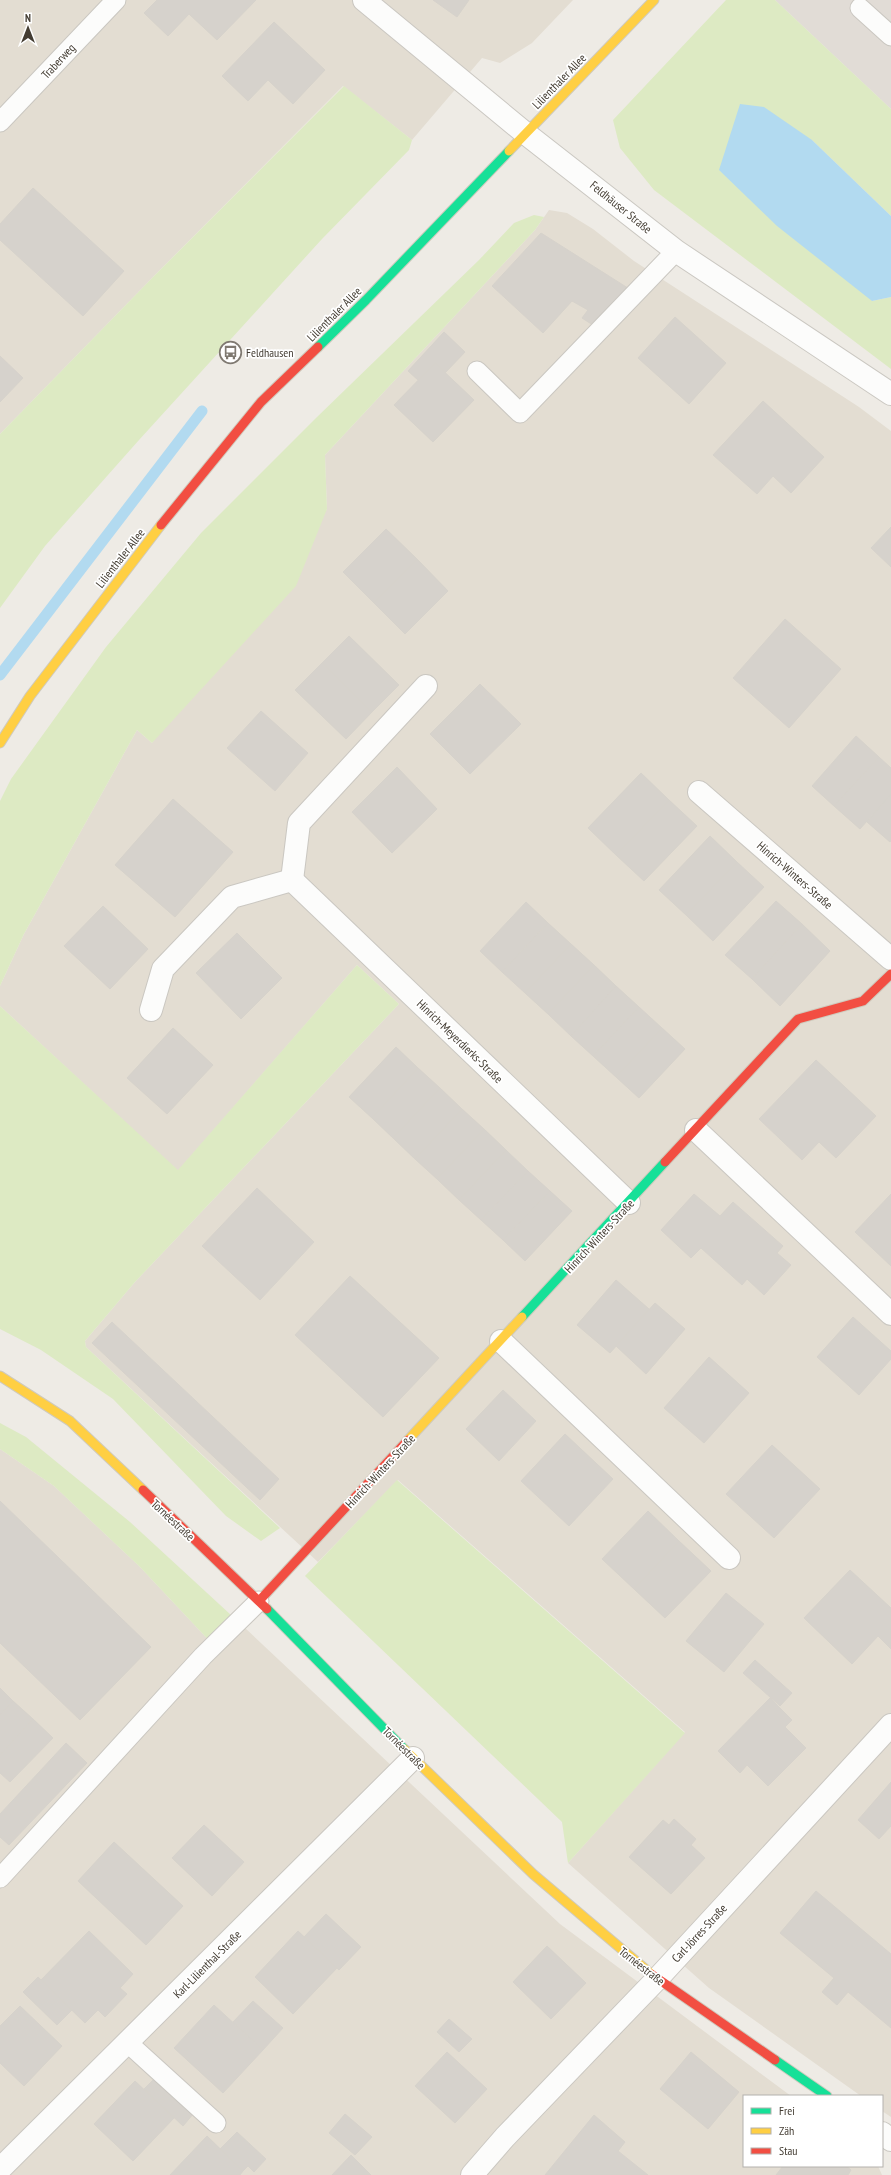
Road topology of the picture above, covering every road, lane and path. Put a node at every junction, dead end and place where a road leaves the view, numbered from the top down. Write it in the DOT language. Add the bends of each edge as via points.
graph roads {
  1 [pos="116,0"];
  2 [pos="364,0"];
  3 [pos="654,0"];
  4 [pos="860,8"];
  5 [pos="891,36"];
  6 [pos="0,122"];
  7 [pos="525,133"];
  8 [pos="676,251"];
  9 [pos="477,371"];
  10 [pos="891,394"];
  11 [pos="426,686"];
  12 [pos="0,743"];
  13 [pos="700,792"];
  14 [pos="292,880"];
  15 [pos="891,959"];
  16 [pos="891,974"];
  17 [pos="151,1010"];
  18 [pos="696,1130"];
  19 [pos="629,1203"];
  20 [pos="891,1314"];
  21 [pos="501,1341"];
  22 [pos="0,1376"];
  23 [pos="729,1558"];
  24 [pos="259,1601"];
  25 [pos="891,1725"];
  26 [pos="413,1758"];
  27 [pos="0,1878"];
  28 [pos="657,1979"];
  29 [pos="128,2043"];
  30 [pos="826,2095"];
  31 [pos="216,2123"];
  32 [pos="0,2169"];
  33 [pos="472,2175"];
  1 -- 6 [label="lane, Traberweg"];
  2 -- 7 [label="street, Feldhäuser Straße"];
  3 -- 7 [label="street, Lilienthaler Allee"];
  4 -- 5 [label="lane"];
  7 -- 8 [label="street, Feldhäuser Straße"];
  7 -- 12 [label="street, Lilienthaler Allee" via="366,300 261,402 125,570 30,696"];
  8 -- 9 [label="lane" via="520,413"];
  8 -- 10 [label="street, Feldhäuser Straße"];
  11 -- 14 [label="street" via="299,823"];
  13 -- 15 [label="street, Hinrich-Winters-Straße"];
  14 -- 17 [label="street" via="232,897 163,969"];
  14 -- 19 [label="street, Hinrich-Meyerdierks-Straße"];
  16 -- 18 [label="street, Hinrich-Winters-Straße" via="863,1002 798,1019"];
  18 -- 19 [label="street, Hinrich-Winters-Straße"];
  18 -- 20 [label="street"];
  19 -- 21 [label="street, Hinrich-Winters-Straße"];
  21 -- 23 [label="street"];
  21 -- 24 [label="street, Hinrich-Winters-Straße"];
  22 -- 24 [label="street, Tornéestraße" via="70,1421"];
  24 -- 26 [label="street, Tornéestraße"];
  24 -- 27 [label="lane" via="203,1656"];
  25 -- 28 [label="street, Carl-Jörres-Straße"];
  26 -- 28 [label="street, Tornéestraße" via="539,1879 598,1932"];
  26 -- 29 [label="street, Karl-Lilienthal-Straße"];
  28 -- 30 [label="street, Tornéestraße"];
  28 -- 33 [label="street, Carl-Jörres-Straße" via="505,2137"];
  29 -- 31 [label="lane"];
  29 -- 32 [label="street, Karl-Lilienthal-Straße"];
}
